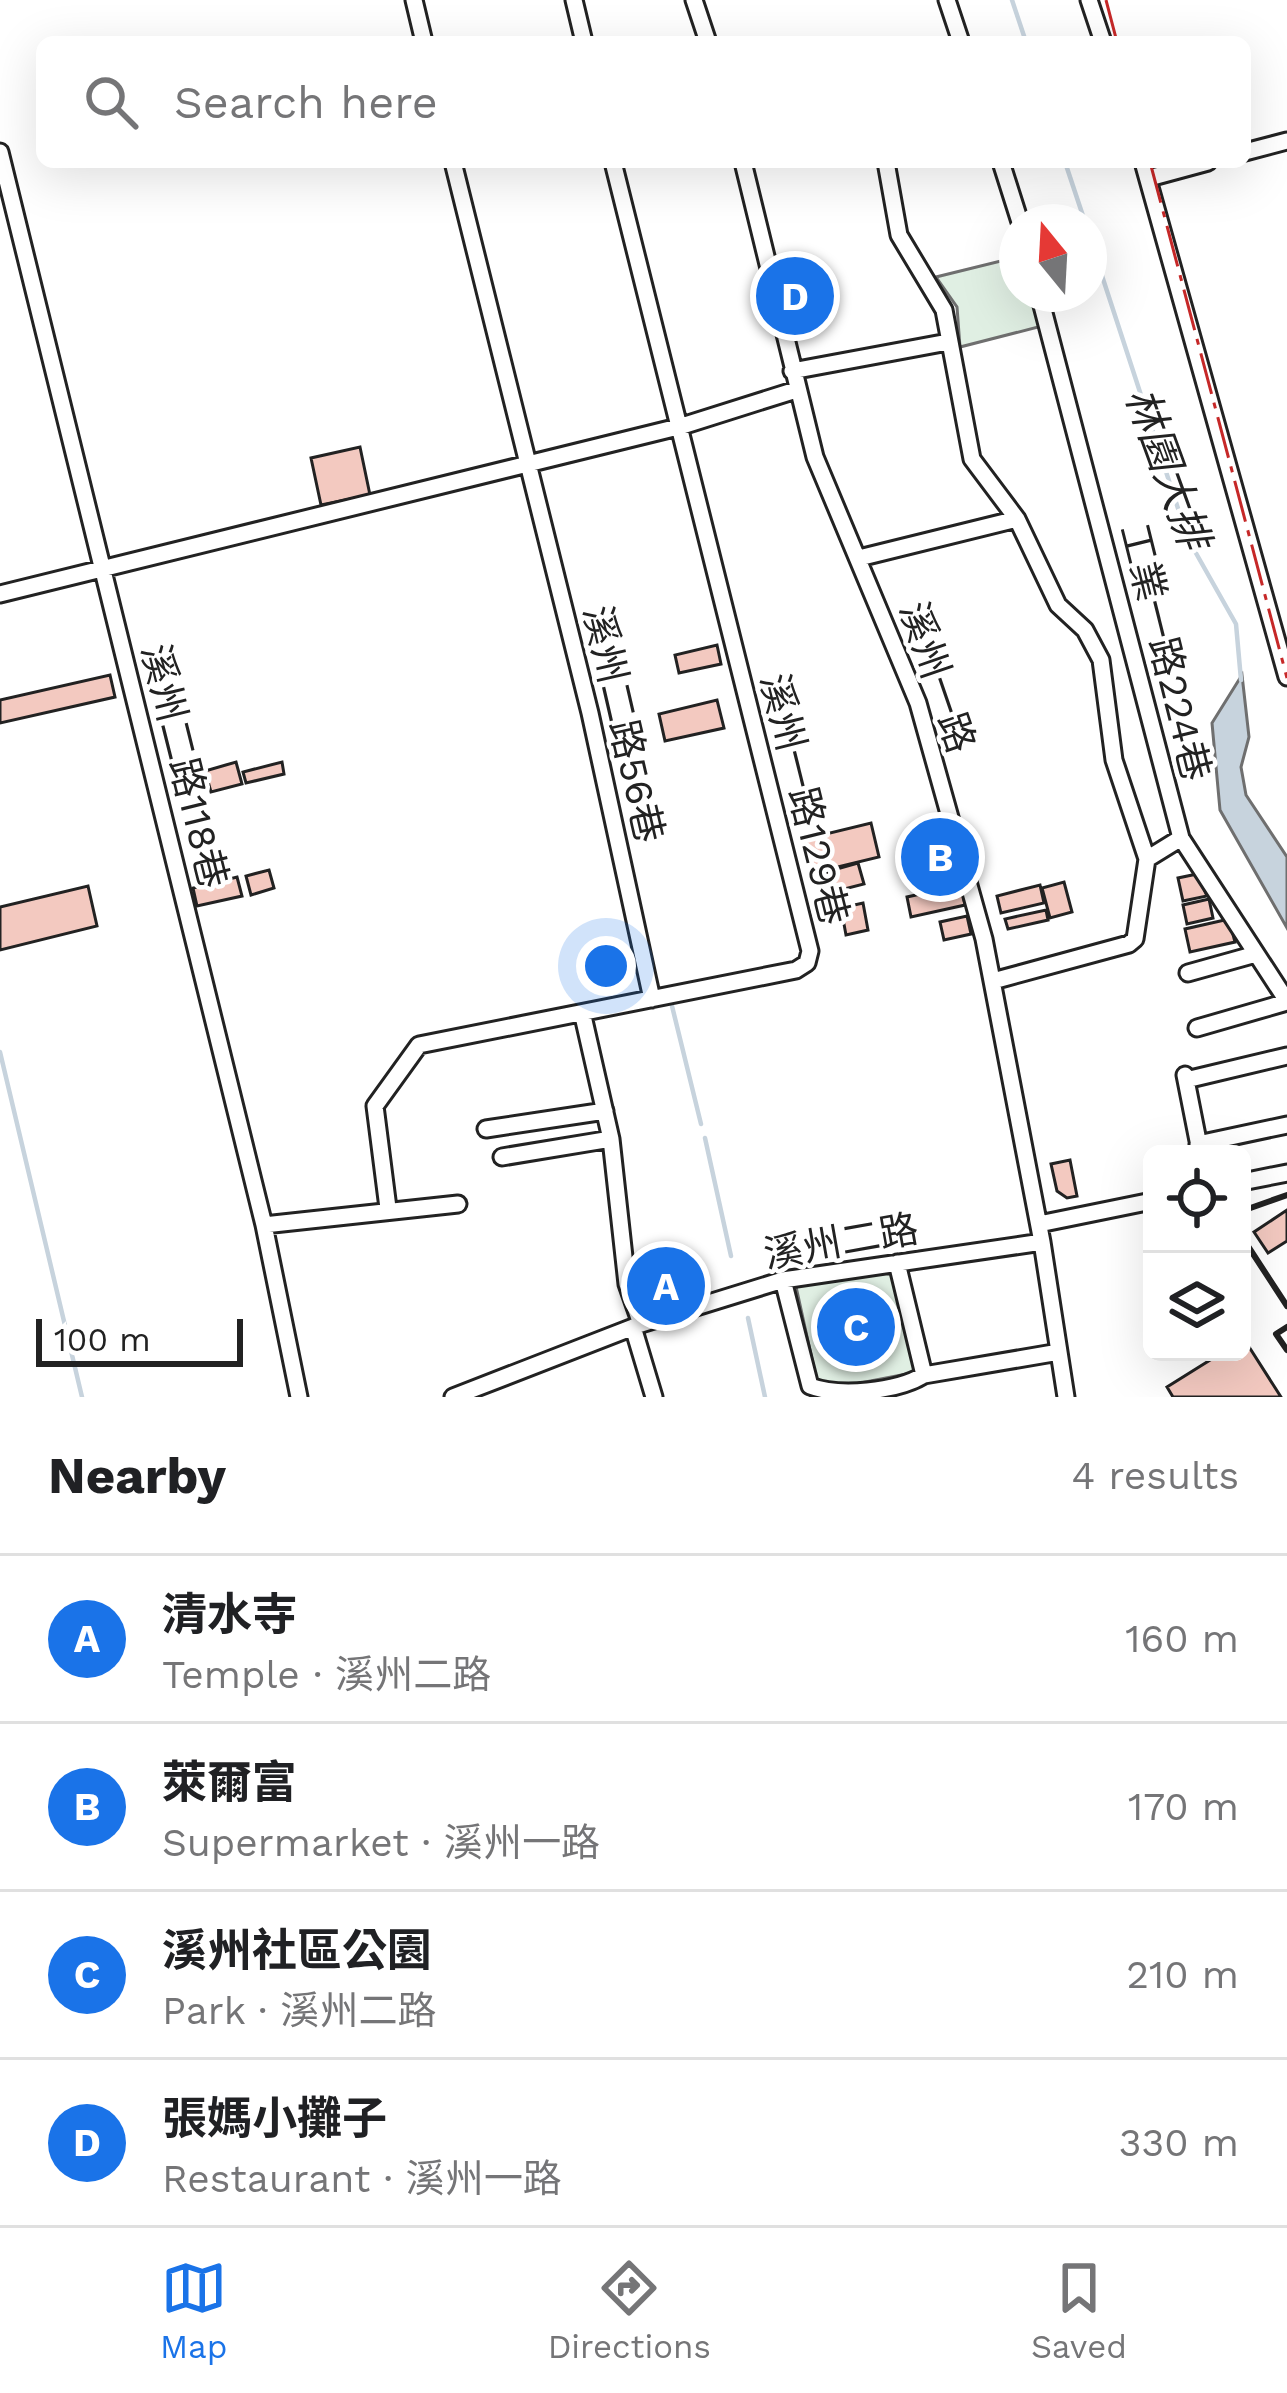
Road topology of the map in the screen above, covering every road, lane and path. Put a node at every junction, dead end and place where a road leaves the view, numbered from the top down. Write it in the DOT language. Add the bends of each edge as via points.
graph roads {
  1 [pos="413,0"];
  2 [pos="574,0"];
  3 [pos="694,0"];
  4 [pos="947,0"];
  5 [pos="1089,0"];
  6 [pos="422,36"];
  7 [pos="583,36"];
  8 [pos="706,36"];
  9 [pos="959,36"];
  10 [pos="1101,36"];
  11 [pos="1287,141"];
  12 [pos="1251,150"];
  13 [pos="0,152"];
  14 [pos="454,168"];
  15 [pos="615,168"];
  16 [pos="743,168"];
  17 [pos="887,168"];
  18 [pos="1002,168"];
  19 [pos="1146,170"];
  20 [pos="1014,204"];
  21 [pos="1044,312"];
  22 [pos="948,343"];
  23 [pos="792,371"];
  24 [pos="796,390"];
  25 [pos="682,426"];
  26 [pos="526,465"];
  27 [pos="1017,519"];
  28 [pos="859,558"];
  29 [pos="103,569"];
  30 [pos="0,594"];
  31 [pos="1287,677"];
  32 [pos="1181,838"];
  33 [pos="1147,859"];
  34 [pos="1256,954"];
  35 [pos="1188,973"];
  36 [pos="993,981"];
  37 [pos="652,999"];
  38 [pos="1287,1002"];
  39 [pos="583,1016"];
  40 [pos="1197,1028"];
  41 [pos="1287,1057"];
  42 [pos="605,1111"];
  43 [pos="1287,1126"];
  44 [pos="486,1129"];
  45 [pos="611,1139"];
  46 [pos="1198,1145"];
  47 [pos="1214,1145"];
  48 [pos="502,1157"];
  49 [pos="1287,1173"];
  50 [pos="1251,1180"];
  51 [pos="458,1204"];
  52 [pos="1143,1204"];
  53 [pos="388,1208"];
  54 [pos="264,1226"];
  55 [pos="1041,1233"];
  56 [pos="897,1263"];
  57 [pos="783,1280"];
  58 [pos="637,1326"];
  59 [pos="1059,1352"];
  60 [pos="916,1385"];
  61 [pos="299,1397"];
  62 [pos="453,1397"];
  63 [pos="654,1397"];
  64 [pos="1066,1397"];
  1 -- 6 [label="street"];
  2 -- 7 [label="street"];
  3 -- 8 [label="street"];
  4 -- 9 [label="street"];
  5 -- 10 [label="street"];
  11 -- 12 [label="street"];
  13 -- 29 [label="street, 溪州二路118巷"];
  14 -- 26 [label="street, 溪州二路56巷"];
  15 -- 25 [label="street"];
  16 -- 23 [label="street, 溪州一路"];
  17 -- 22 [label="street" via="899,235 944,310"];
  18 -- 20 [label="street"];
  19 -- 31 [label="street"];
  21 -- 32 [label="street, 工業一路224巷"];
  22 -- 23 [label="street"];
  22 -- 27 [label="street" via="972,459"];
  23 -- 24 [label="street, 溪州一路"];
  24 -- 25 [label="street"];
  24 -- 28 [label="street, 溪州一路"];
  25 -- 26 [label="street"];
  25 -- 37 [label="street, 溪州一路129巷" via="810,952 796,970"];
  26 -- 29 [label="street"];
  26 -- 37 [label="street, 溪州二路56巷"];
  27 -- 28 [label="street"];
  27 -- 33 [label="street" via="1058,605 1101,660 1114,760"];
  28 -- 36 [label="street, 溪州一路" via="918,703"];
  29 -- 30 [label="street"];
  29 -- 54 [label="street, 溪州二路118巷"];
  32 -- 33 [label="street"];
  32 -- 34 [label="street, 工業一路224巷"];
  33 -- 36 [label="street" via="1129,944"];
  34 -- 35 [label="street"];
  34 -- 38 [label="street, 工業一路224巷"];
  36 -- 55 [label="street, 溪州一路"];
  37 -- 39 [label="street, 溪州一路129巷"];
  38 -- 40 [label="street"];
  39 -- 42 [label="street"];
  39 -- 53 [label="street, 溪州一路129巷" via="418,1045 375,1106"];
  41 -- 46 [label="street" via="1185,1076"];
  42 -- 44 [label="street"];
  42 -- 45 [label="street"];
  43 -- 47 [label="street"];
  45 -- 48 [label="street"];
  45 -- 58 [label="street"];
  49 -- 50 [label="street"];
  51 -- 53 [label="street"];
  52 -- 55 [label="street, 溪州二路"];
  53 -- 54 [label="street"];
  54 -- 61 [label="street, 溪州二路118巷"];
  55 -- 56 [label="street, 溪州二路"];
  55 -- 59 [label="street, 溪州一路"];
  56 -- 57 [label="street, 溪州二路"];
  56 -- 60 [label="street"];
  57 -- 58 [label="street, 溪州二路"];
  57 -- 60 [label="street" via="811,1386 836,1395"];
  58 -- 62 [label="street, 溪州二路"];
  58 -- 63 [label="street"];
  59 -- 60 [label="street"];
  59 -- 64 [label="street, 溪州一路"];
}
